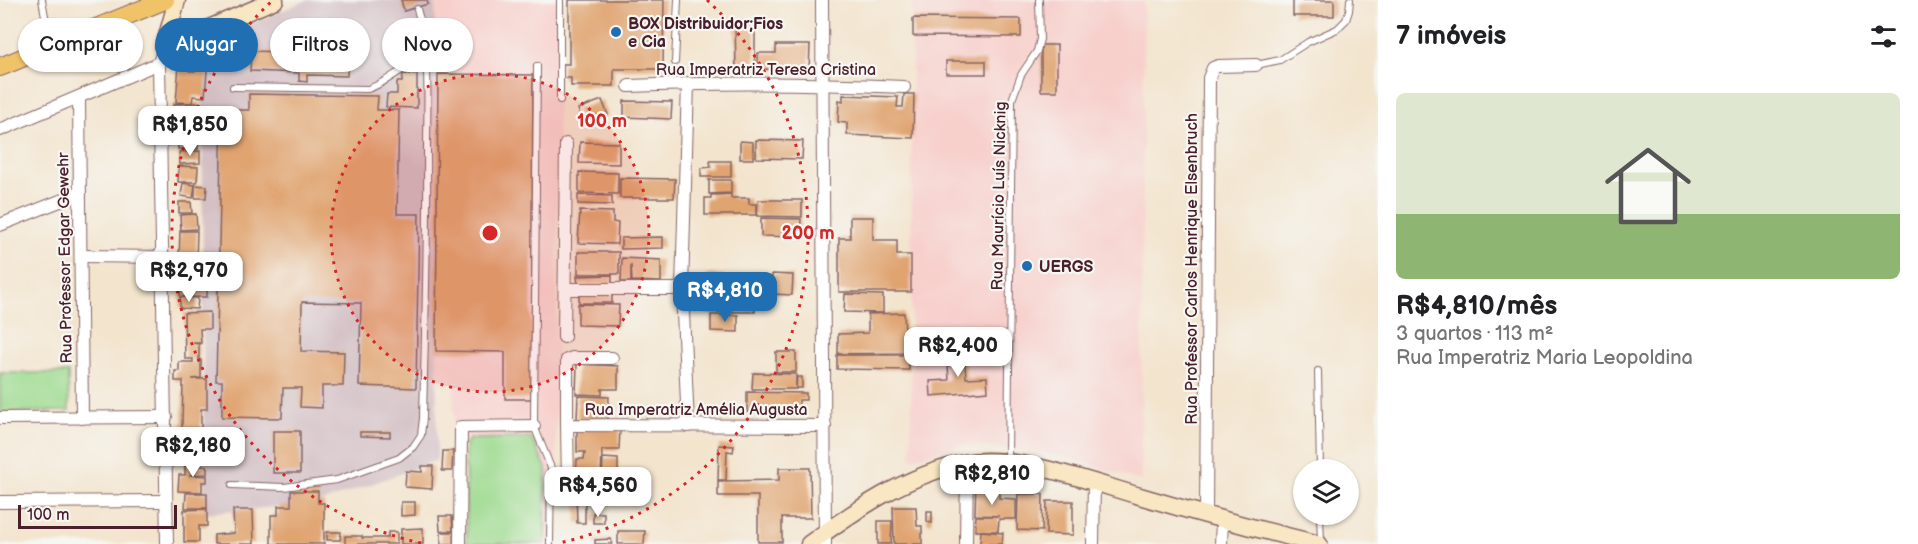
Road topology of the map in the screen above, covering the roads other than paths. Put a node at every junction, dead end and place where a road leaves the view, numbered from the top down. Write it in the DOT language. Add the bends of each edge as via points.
graph roads {
  1 [pos="42,0"];
  2 [pos="165,0"];
  3 [pos="177,0"];
  4 [pos="275,0"];
  5 [pos="560,0"];
  6 [pos="678,0"];
  7 [pos="822,0"];
  8 [pos="1039,0"];
  9 [pos="1350,0"];
  10 [pos="247,6"];
  11 [pos="417,9"];
  12 [pos="46,18"];
  13 [pos="120,18"];
  14 [pos="172,18"];
  15 [pos="226,18"];
  16 [pos="420,18"];
  17 [pos="155,58"];
  18 [pos="18,60"];
  19 [pos="675,62"];
  20 [pos="537,66"];
  21 [pos="1256,66"];
  22 [pos="0,67"];
  23 [pos="161,72"];
  24 [pos="398,72"];
  25 [pos="427,72"];
  26 [pos="688,83"];
  27 [pos="822,83"];
  28 [pos="628,86"];
  29 [pos="233,87"];
  30 [pos="904,87"];
  31 [pos="79,97"];
  32 [pos="560,100"];
  33 [pos="0,130"];
  34 [pos="566,144"];
  35 [pos="80,193"];
  36 [pos="0,225"];
  37 [pos="82,256"];
  38 [pos="163,257"];
  39 [pos="565,289"];
  40 [pos="682,289"];
  41 [pos="564,338"];
  42 [pos="612,358"];
  43 [pos="1318,371"];
  44 [pos="166,417"];
  45 [pos="0,418"];
  46 [pos="82,418"];
  47 [pos="567,424"];
  48 [pos="534,426"];
  49 [pos="688,426"];
  50 [pos="825,426"];
  51 [pos="1320,459"];
  52 [pos="967,463"];
  53 [pos="1008,464"];
  54 [pos="1094,483"];
  55 [pos="232,485"];
  56 [pos="609,485"];
  57 [pos="166,501"];
  58 [pos="0,502"];
  59 [pos="1214,518"];
  60 [pos="1320,525"];
  61 [pos="825,538"];
  62 [pos="167,544"];
  63 [pos="460,544"];
  64 [pos="550,544"];
  65 [pos="809,544"];
  66 [pos="966,544"];
  67 [pos="1093,544"];
  68 [pos="1221,544"];
  69 [pos="1320,544"];
  1 -- 12 [label="lane"];
  2 -- 13 [label="main road"];
  3 -- 14 [label="main road"];
  4 -- 10 [label="main road"];
  5 -- 32 [label="lane"];
  6 -- 19 [label="lane"];
  7 -- 27 [label="street"];
  8 -- 53 [label="lane, Rua Maurício Luís Nicknig" via="1037,51 1021,75 1012,100"];
  9 -- 21 [label="lane" via="1346,21 1337,29 1280,60"];
  10 -- 15 [label="main road"];
  11 -- 16 [label="lane"];
  17 -- 31 [label="street"];
  18 -- 22 [label="main road"];
  20 -- 48 [label="lane"];
  21 -- 59 [label="street, Rua Professor Carlos Henrique Elsenbruch" via="1218,66 1209,78"];
  23 -- 38 [label="street"];
  24 -- 29 [label="lane" via="368,89"];
  25 -- 55 [label="lane" via="421,435 399,458 337,480 284,486"];
  26 -- 27 [label="street, Rua Imperatriz Teresa Cristina"];
  26 -- 28 [label="street, Rua Imperatriz Teresa Cristina"];
  26 -- 40 [label="street"];
  27 -- 30 [label="street, Rua Imperatriz Teresa Cristina"];
  27 -- 50 [label="street"];
  31 -- 33 [label="street"];
  31 -- 35 [label="street, Rua Professor Edgar Gewehr"];
  34 -- 39 [label="street"];
  35 -- 36 [label="street"];
  35 -- 37 [label="street, Rua Professor Edgar Gewehr"];
  37 -- 38 [label="street"];
  37 -- 46 [label="street, Rua Professor Edgar Gewehr"];
  38 -- 44 [label="street"];
  39 -- 40 [label="street"];
  39 -- 41 [label="street"];
  40 -- 49 [label="street"];
  42 -- 47 [label="street, Rua Imperatriz Amélia Augusta" via="567,360"];
  43 -- 51 [label="lane"];
  44 -- 46 [label="street"];
  44 -- 57 [label="street"];
  45 -- 46 [label="street"];
  47 -- 49 [label="street, Rua Imperatriz Amélia Augusta"];
  47 -- 56 [label="street" via="568,484"];
  48 -- 63 [label="street" via="461,427"];
  48 -- 64 [label="lane" via="551,468"];
  49 -- 50 [label="street, Rua Imperatriz Amélia Augusta"];
  50 -- 61 [label="street"];
  52 -- 53 [label="main road"];
  52 -- 61 [label="main road" via="902,483"];
  52 -- 66 [label="street"];
  53 -- 54 [label="main road" via="1027,465"];
  54 -- 59 [label="main road"];
  54 -- 67 [label="street"];
  57 -- 58 [label="street"];
  57 -- 62 [label="street"];
  59 -- 68 [label="street"];
  59 -- 69 [label="main road"];
  60 -- 69 [label="lane"];
  61 -- 65 [label="main road"];
}
